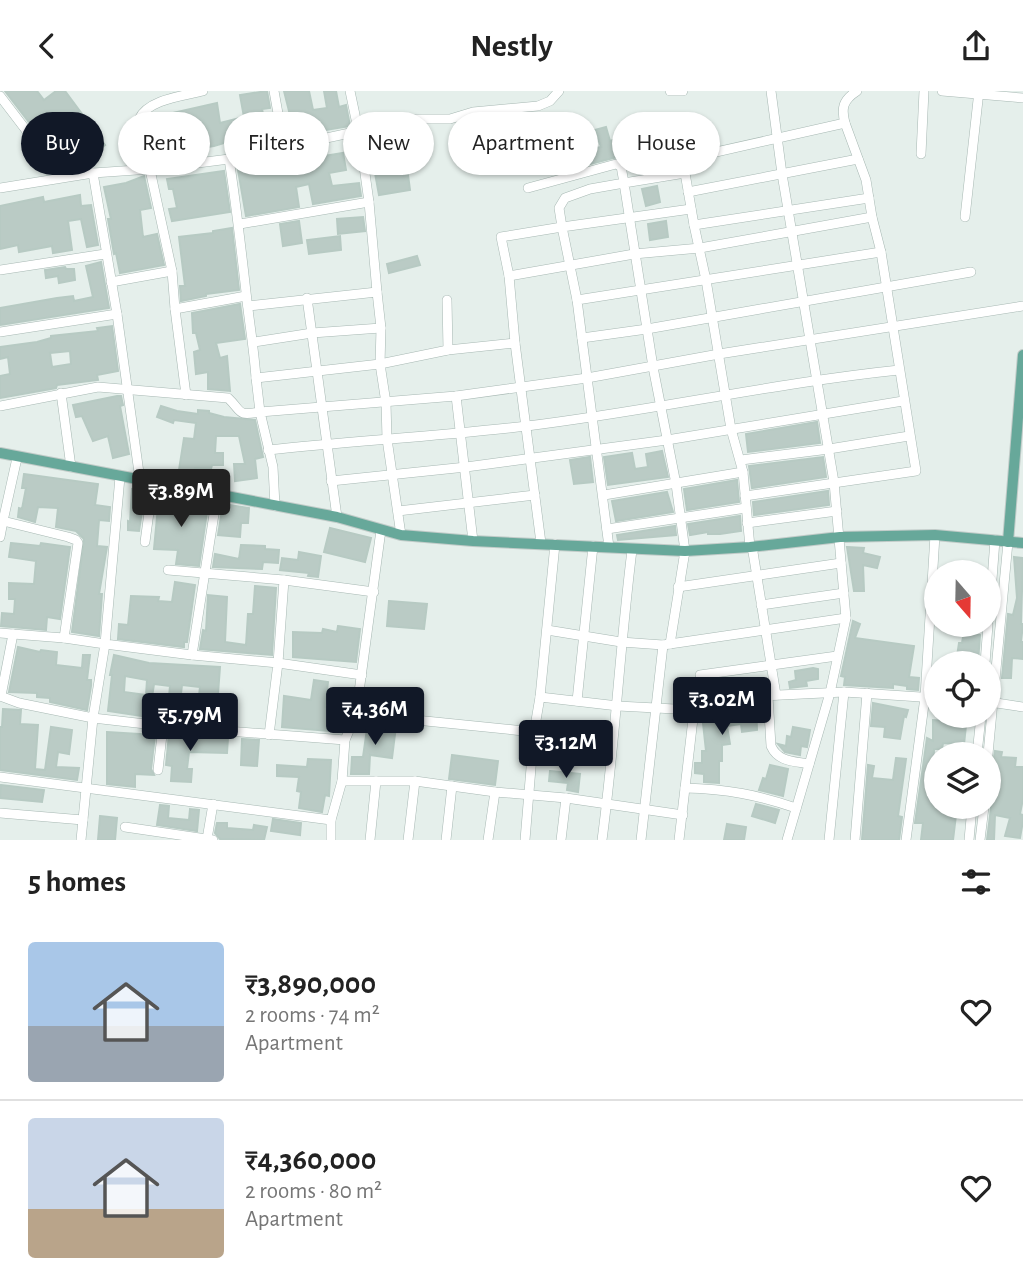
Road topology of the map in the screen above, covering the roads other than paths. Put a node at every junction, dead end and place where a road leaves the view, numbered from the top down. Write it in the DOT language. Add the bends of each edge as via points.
graph roads {
  1 [pos="203,91"];
  2 [pos="274,91"];
  3 [pos="351,91"];
  4 [pos="559,91"];
  5 [pos="670,91"];
  6 [pos="682,91"];
  7 [pos="772,91"];
  8 [pos="857,91"];
  9 [pos="924,91"];
  10 [pos="942,91"];
  11 [pos="979,92"];
  12 [pos="0,96"];
  13 [pos="1023,97"];
  14 [pos="144,112"];
  15 [pos="278,112"];
  16 [pos="355,112"];
  17 [pos="434,119"];
  18 [pos="21,123"];
  19 [pos="845,123"];
  20 [pos="778,138"];
  21 [pos="720,152"];
  22 [pos="921,154"];
  23 [pos="858,159"];
  24 [pos="612,166"];
  25 [pos="782,174"];
  26 [pos="81,175"];
  27 [pos="93,175"];
  28 [pos="152,175"];
  29 [pos="232,175"];
  30 [pos="365,175"];
  31 [pos="622,175"];
  32 [pos="673,175"];
  33 [pos="685,175"];
  34 [pos="624,183"];
  35 [pos="0,188"];
  36 [pos="528,188"];
  37 [pos="688,192"];
  38 [pos="869,198"];
  39 [pos="369,202"];
  40 [pos="691,209"];
  41 [pos="788,210"];
  42 [pos="628,216"];
  43 [pos="872,217"];
  44 [pos="965,217"];
  45 [pos="240,224"];
  46 [pos="694,225"];
  47 [pos="562,227"];
  48 [pos="791,231"];
  49 [pos="700,248"];
  50 [pos="881,252"];
  51 [pos="105,254"];
  52 [pos="634,254"];
  53 [pos="571,264"];
  54 [pos="799,264"];
  55 [pos="0,269"];
  56 [pos="172,271"];
  57 [pos="971,272"];
  58 [pos="509,276"];
  59 [pos="706,280"];
  60 [pos="111,282"];
  61 [pos="888,287"];
  62 [pos="377,292"];
  63 [pos="640,292"];
  64 [pos="246,296"];
  65 [pos="307,298"];
  66 [pos="447,300"];
  67 [pos="577,300"];
  68 [pos="803,300"];
  69 [pos="248,306"];
  70 [pos="1023,306"];
  71 [pos="175,309"];
  72 [pos="117,314"];
  73 [pos="712,317"];
  74 [pos="892,326"];
  75 [pos="381,328"];
  76 [pos="647,329"];
  77 [pos="0,332"];
  78 [pos="312,333"];
  79 [pos="582,338"];
  80 [pos="810,340"];
  81 [pos="254,342"];
  82 [pos="515,343"];
  83 [pos="448,350"];
  84 [pos="719,354"];
  85 [pos="1023,355"];
  86 [pos="380,364"];
  87 [pos="653,367"];
  88 [pos="316,370"];
  89 [pos="899,370"];
  90 [pos="587,377"];
  91 [pos="256,378"];
  92 [pos="816,379"];
  93 [pos="522,387"];
  94 [pos="128,388"];
  95 [pos="61,393"];
  96 [pos="186,395"];
  97 [pos="727,395"];
  98 [pos="456,396"];
  99 [pos="903,401"];
  100 [pos="386,403"];
  101 [pos="0,406"];
  102 [pos="321,407"];
  103 [pos="660,407"];
  104 [pos="260,412"];
  105 [pos="823,413"];
  106 [pos="591,417"];
  107 [pos="526,426"];
  108 [pos="731,429"];
  109 [pos="460,433"];
  110 [pos="909,436"];
  111 [pos="387,439"];
  112 [pos="667,440"];
  113 [pos="327,444"];
  114 [pos="595,449"];
  115 [pos="829,449"];
  116 [pos="268,450"];
  117 [pos="0,453"];
  118 [pos="17,458"];
  119 [pos="530,458"];
  120 [pos="741,460"];
  121 [pos="71,467"];
  122 [pos="466,467"];
  123 [pos="743,472"];
  124 [pos="393,475"];
  125 [pos="120,477"];
  126 [pos="140,480"];
  127 [pos="331,481"];
  128 [pos="834,482"];
  129 [pos="153,483"];
  130 [pos="676,484"];
  131 [pos="217,495"];
  132 [pos="535,495"];
  133 [pos="604,495"];
  134 [pos="745,496"];
  135 [pos="470,503"];
  136 [pos="275,506"];
  137 [pos="746,508"];
  138 [pos="398,511"];
  139 [pos="836,511"];
  140 [pos="337,517"];
  141 [pos="681,517"];
  142 [pos="1,521"];
  143 [pos="747,523"];
  144 [pos="607,529"];
  145 [pos="381,530"];
  146 [pos="401,535"];
  147 [pos="935,535"];
  148 [pos="0,537"];
  149 [pos="840,537"];
  150 [pos="995,540"];
  151 [pos="473,541"];
  152 [pos="145,542"];
  153 [pos="1007,542"];
  154 [pos="541,543"];
  155 [pos="1023,543"];
  156 [pos="555,544"];
  157 [pos="593,546"];
  158 [pos="609,547"];
  159 [pos="751,547"];
  160 [pos="632,550"];
  161 [pos="685,551"];
  162 [pos="993,560"];
  163 [pos="841,563"];
  164 [pos="168,570"];
  165 [pos="204,575"];
  166 [pos="756,575"];
  167 [pos="284,580"];
  168 [pos="678,587"];
  169 [pos="374,592"];
  170 [pos="844,593"];
  171 [pos="761,605"];
  172 [pos="846,618"];
  173 [pos="547,630"];
  174 [pos="765,630"];
  175 [pos="0,633"];
  176 [pos="13,634"];
  177 [pos="585,636"];
  178 [pos="64,638"];
  179 [pos="621,642"];
  180 [pos="105,644"];
  181 [pos="666,644"];
  182 [pos="928,651"];
  183 [pos="996,651"];
  184 [pos="192,655"];
  185 [pos="837,656"];
  186 [pos="278,663"];
  187 [pos="771,666"];
  188 [pos="362,675"];
  189 [pos="700,675"];
  190 [pos="844,692"];
  191 [pos="830,693"];
  192 [pos="867,693"];
  193 [pos="772,695"];
  194 [pos="0,696"];
  195 [pos="540,697"];
  196 [pos="924,697"];
  197 [pos="578,701"];
  198 [pos="1001,704"];
  199 [pos="924,705"];
  200 [pos="618,706"];
  201 [pos="1023,707"];
  202 [pos="657,709"];
  203 [pos="694,710"];
  204 [pos="356,714"];
  205 [pos="93,718"];
  206 [pos="163,726"];
  207 [pos="534,733"];
  208 [pos="269,735"];
  209 [pos="345,740"];
  210 [pos="809,764"];
  211 [pos="158,770"];
  212 [pos="0,777"];
  213 [pos="342,781"];
  214 [pos="376,781"];
  215 [pos="415,781"];
  216 [pos="452,786"];
  217 [pos="88,787"];
  218 [pos="685,788"];
  219 [pos="495,792"];
  220 [pos="529,796"];
  221 [pos="566,798"];
  222 [pos="212,804"];
  223 [pos="607,805"];
  224 [pos="796,808"];
  225 [pos="644,809"];
  226 [pos="0,813"];
  227 [pos="682,815"];
  228 [pos="971,819"];
  229 [pos="983,819"];
  230 [pos="83,820"];
  231 [pos="331,820"];
  232 [pos="125,827"];
  233 [pos="176,837"];
  234 [pos="210,839"];
  235 [pos="81,840"];
  236 [pos="331,840"];
  237 [pos="370,840"];
  238 [pos="408,840"];
  239 [pos="446,840"];
  240 [pos="488,840"];
  241 [pos="525,840"];
  242 [pos="561,840"];
  243 [pos="602,840"];
  244 [pos="641,840"];
  245 [pos="680,840"];
  246 [pos="787,840"];
  247 [pos="828,840"];
  248 [pos="855,840"];
  249 [pos="906,840"];
  250 [pos="969,840"];
  251 [pos="981,840"];
  1 -- 14 [label="street"];
  2 -- 15 [label="street"];
  3 -- 16 [label="street"];
  4 -- 17 [label="street" via="538,106"];
  5 -- 6 [label="street"];
  7 -- 20 [label="street"];
  8 -- 19 [label="street" via="846,98"];
  9 -- 22 [label="street"];
  10 -- 11 [label="street"];
  11 -- 13 [label="street"];
  11 -- 44 [label="street"];
  12 -- 18 [label="street"];
  19 -- 20 [label="street"];
  19 -- 23 [label="street"];
  20 -- 21 [label="street"];
  20 -- 25 [label="street"];
  23 -- 25 [label="street"];
  23 -- 38 [label="street"];
  24 -- 36 [label="street"];
  25 -- 37 [label="street"];
  25 -- 41 [label="street"];
  26 -- 35 [label="street"];
  27 -- 51 [label="street"];
  28 -- 56 [label="street"];
  29 -- 45 [label="street"];
  30 -- 39 [label="street"];
  31 -- 34 [label="street"];
  32 -- 34 [label="street"];
  33 -- 37 [label="street"];
  34 -- 42 [label="street"];
  34 -- 47 [label="street" via="565,198 559,208"];
  37 -- 40 [label="street"];
  38 -- 41 [label="street"];
  38 -- 43 [label="street"];
  39 -- 45 [label="street"];
  39 -- 62 [label="street"];
  40 -- 42 [label="street"];
  40 -- 46 [label="street"];
  41 -- 46 [label="street"];
  41 -- 48 [label="street"];
  42 -- 47 [label="street"];
  42 -- 52 [label="street"];
  43 -- 48 [label="street"];
  43 -- 50 [label="street"];
  45 -- 64 [label="street"];
  46 -- 49 [label="street"];
  47 -- 53 [label="street"];
  47 -- 58 [label="street" via="501,237"];
  48 -- 49 [label="street"];
  48 -- 54 [label="street"];
  49 -- 52 [label="street"];
  49 -- 59 [label="street"];
  50 -- 54 [label="street"];
  50 -- 61 [label="street"];
  51 -- 55 [label="street"];
  51 -- 60 [label="street"];
  52 -- 53 [label="street"];
  52 -- 63 [label="street"];
  53 -- 58 [label="street"];
  53 -- 67 [label="street"];
  54 -- 59 [label="street"];
  54 -- 68 [label="street"];
  56 -- 60 [label="street"];
  56 -- 71 [label="street"];
  57 -- 61 [label="street"];
  58 -- 82 [label="street"];
  59 -- 63 [label="street"];
  59 -- 73 [label="street"];
  60 -- 72 [label="street"];
  61 -- 68 [label="street"];
  61 -- 74 [label="street"];
  62 -- 65 [label="street"];
  62 -- 75 [label="street"];
  63 -- 67 [label="street"];
  63 -- 76 [label="street"];
  64 -- 69 [label="street"];
  64 -- 71 [label="street"];
  65 -- 69 [label="street"];
  65 -- 78 [label="street"];
  66 -- 83 [label="street"];
  67 -- 79 [label="street"];
  68 -- 73 [label="street"];
  68 -- 80 [label="street"];
  69 -- 81 [label="street"];
  70 -- 74 [label="street"];
  71 -- 96 [label="street"];
  72 -- 77 [label="street"];
  72 -- 94 [label="street"];
  73 -- 76 [label="street"];
  73 -- 84 [label="street"];
  74 -- 80 [label="street"];
  74 -- 89 [label="street"];
  75 -- 78 [label="street"];
  75 -- 86 [label="street"];
  76 -- 79 [label="street"];
  76 -- 87 [label="street"];
  78 -- 81 [label="street"];
  78 -- 88 [label="street"];
  79 -- 90 [label="street"];
  80 -- 84 [label="street"];
  80 -- 92 [label="street"];
  81 -- 91 [label="street"];
  82 -- 83 [label="street"];
  82 -- 93 [label="street"];
  83 -- 86 [label="street"];
  84 -- 87 [label="street"];
  84 -- 97 [label="street"];
  85 -- 153 [label="main road"];
  86 -- 88 [label="street"];
  86 -- 100 [label="street"];
  87 -- 90 [label="street"];
  87 -- 103 [label="street"];
  88 -- 91 [label="street"];
  88 -- 102 [label="street"];
  89 -- 92 [label="street"];
  89 -- 99 [label="street"];
  90 -- 93 [label="street"];
  90 -- 106 [label="street"];
  91 -- 104 [label="street"];
  92 -- 97 [label="street"];
  92 -- 105 [label="street"];
  93 -- 98 [label="street"];
  93 -- 107 [label="street"];
  94 -- 95 [label="street"];
  94 -- 96 [label="street"];
  94 -- 126 [label="street"];
  95 -- 101 [label="street"];
  95 -- 121 [label="street"];
  96 -- 104 [label="street" via="228,398 243,414"];
  97 -- 103 [label="street"];
  97 -- 108 [label="street"];
  98 -- 100 [label="street"];
  98 -- 109 [label="street"];
  99 -- 105 [label="street"];
  99 -- 110 [label="street"];
  100 -- 102 [label="street"];
  100 -- 111 [label="street"];
  102 -- 104 [label="street"];
  102 -- 113 [label="street"];
  103 -- 106 [label="street"];
  103 -- 112 [label="street"];
  104 -- 116 [label="street"];
  105 -- 108 [label="street"];
  105 -- 115 [label="street"];
  106 -- 107 [label="street"];
  106 -- 114 [label="street"];
  107 -- 109 [label="street"];
  107 -- 119 [label="street"];
  108 -- 112 [label="street"];
  108 -- 120 [label="street"];
  109 -- 111 [label="street"];
  109 -- 122 [label="street"];
  110 -- 115 [label="street"];
  110 -- 128 [label="street" via="916,471"];
  111 -- 113 [label="street"];
  111 -- 124 [label="street"];
  112 -- 114 [label="street"];
  112 -- 130 [label="street"];
  113 -- 116 [label="street"];
  113 -- 127 [label="street"];
  114 -- 119 [label="street"];
  114 -- 133 [label="street"];
  115 -- 120 [label="street"];
  115 -- 128 [label="street"];
  116 -- 136 [label="street"];
  117 -- 118 [label="main road"];
  118 -- 121 [label="main road"];
  118 -- 142 [label="street"];
  119 -- 122 [label="street"];
  119 -- 132 [label="street"];
  120 -- 123 [label="street"];
  121 -- 125 [label="main road"];
  122 -- 124 [label="street"];
  122 -- 135 [label="street"];
  123 -- 130 [label="street"];
  123 -- 134 [label="street"];
  124 -- 127 [label="street"];
  124 -- 138 [label="street"];
  125 -- 126 [label="main road"];
  125 -- 180 [label="street"];
  126 -- 129 [label="main road"];
  127 -- 140 [label="street"];
  128 -- 134 [label="street"];
  128 -- 139 [label="street"];
  129 -- 131 [label="main road"];
  129 -- 152 [label="street"];
  130 -- 133 [label="street"];
  130 -- 141 [label="street"];
  131 -- 136 [label="main road"];
  131 -- 165 [label="street"];
  132 -- 135 [label="street"];
  132 -- 154 [label="street"];
  133 -- 144 [label="street"];
  134 -- 137 [label="street"];
  135 -- 138 [label="street"];
  135 -- 151 [label="street"];
  136 -- 140 [label="main road"];
  137 -- 141 [label="street"];
  137 -- 143 [label="street"];
  138 -- 146 [label="street"];
  139 -- 143 [label="street"];
  139 -- 149 [label="street"];
  140 -- 145 [label="main road"];
  141 -- 144 [label="street"];
  141 -- 161 [label="street"];
  142 -- 148 [label="street"];
  142 -- 178 [label="street" via="77,541"];
  143 -- 159 [label="street"];
  144 -- 158 [label="street"];
  145 -- 146 [label="main road"];
  145 -- 169 [label="street"];
  146 -- 151 [label="main road"];
  147 -- 149 [label="main road"];
  147 -- 150 [label="main road"];
  147 -- 182 [label="street"];
  149 -- 159 [label="main road"];
  149 -- 163 [label="street"];
  150 -- 153 [label="main road"];
  150 -- 162 [label="street"];
  151 -- 154 [label="main road"];
  153 -- 155 [label="main road"];
  153 -- 183 [label="street"];
  154 -- 156 [label="main road"];
  156 -- 157 [label="main road"];
  156 -- 173 [label="street"];
  157 -- 158 [label="main road"];
  157 -- 177 [label="street"];
  158 -- 160 [label="main road"];
  159 -- 161 [label="main road"];
  159 -- 166 [label="street"];
  160 -- 161 [label="main road"];
  160 -- 179 [label="street"];
  161 -- 168 [label="street"];
  163 -- 166 [label="street"];
  163 -- 170 [label="street"];
  164 -- 165 [label="street"];
  165 -- 167 [label="street"];
  165 -- 184 [label="street"];
  166 -- 168 [label="street"];
  166 -- 171 [label="street"];
  167 -- 169 [label="street"];
  167 -- 186 [label="street"];
  168 -- 181 [label="street"];
  169 -- 188 [label="street"];
  170 -- 171 [label="street"];
  170 -- 172 [label="street"];
  171 -- 174 [label="street"];
  172 -- 174 [label="street"];
  172 -- 185 [label="street"];
  173 -- 177 [label="street"];
  173 -- 195 [label="street"];
  174 -- 181 [label="street"];
  174 -- 187 [label="street"];
  175 -- 176 [label="street"];
  176 -- 178 [label="street"];
  176 -- 194 [label="street"];
  177 -- 179 [label="street"];
  177 -- 197 [label="street"];
  178 -- 180 [label="street"];
  179 -- 181 [label="street"];
  179 -- 200 [label="street"];
  180 -- 184 [label="street"];
  180 -- 205 [label="street"];
  181 -- 202 [label="street"];
  184 -- 186 [label="street"];
  185 -- 187 [label="street"];
  185 -- 191 [label="street"];
  186 -- 188 [label="street"];
  186 -- 208 [label="street"];
  187 -- 189 [label="street"];
  187 -- 193 [label="street"];
  188 -- 204 [label="street"];
  190 -- 191 [label="street"];
  190 -- 192 [label="street"];
  190 -- 247 [label="street"];
  191 -- 193 [label="street"];
  191 -- 210 [label="street"];
  192 -- 196 [label="street"];
  192 -- 248 [label="street"];
  193 -- 203 [label="street" via="696,699"];
  193 -- 210 [label="street" via="773,752"];
  194 -- 205 [label="street"];
  195 -- 197 [label="street"];
  195 -- 207 [label="street"];
  197 -- 200 [label="street"];
  198 -- 201 [label="street"];
  199 -- 249 [label="street"];
  200 -- 202 [label="street"];
  200 -- 223 [label="street"];
  202 -- 203 [label="street"];
  202 -- 225 [label="street"];
  203 -- 218 [label="street"];
  204 -- 207 [label="street"];
  204 -- 209 [label="street"];
  205 -- 206 [label="street"];
  205 -- 217 [label="street"];
  206 -- 208 [label="street"];
  206 -- 211 [label="street"];
  207 -- 220 [label="street"];
  208 -- 209 [label="street"];
  209 -- 213 [label="street"];
  210 -- 224 [label="street"];
  212 -- 217 [label="street"];
  213 -- 214 [label="street"];
  213 -- 231 [label="street"];
  214 -- 215 [label="street"];
  214 -- 237 [label="street"];
  215 -- 216 [label="street"];
  215 -- 238 [label="street"];
  216 -- 219 [label="street"];
  216 -- 239 [label="street"];
  217 -- 222 [label="street"];
  217 -- 230 [label="street"];
  218 -- 224 [label="street" via="759,795"];
  218 -- 227 [label="street"];
  219 -- 220 [label="street"];
  219 -- 240 [label="street"];
  220 -- 221 [label="street"];
  220 -- 241 [label="street"];
  221 -- 223 [label="street"];
  221 -- 242 [label="street"];
  222 -- 231 [label="street"];
  222 -- 234 [label="street"];
  223 -- 225 [label="street"];
  223 -- 243 [label="street"];
  224 -- 246 [label="street"];
  225 -- 227 [label="street"];
  225 -- 244 [label="street"];
  226 -- 230 [label="street"];
  227 -- 245 [label="street"];
  228 -- 250 [label="street"];
  229 -- 251 [label="street"];
  230 -- 235 [label="street"];
  231 -- 236 [label="street"];
  232 -- 233 [label="street"];
  233 -- 234 [label="street"];
}
